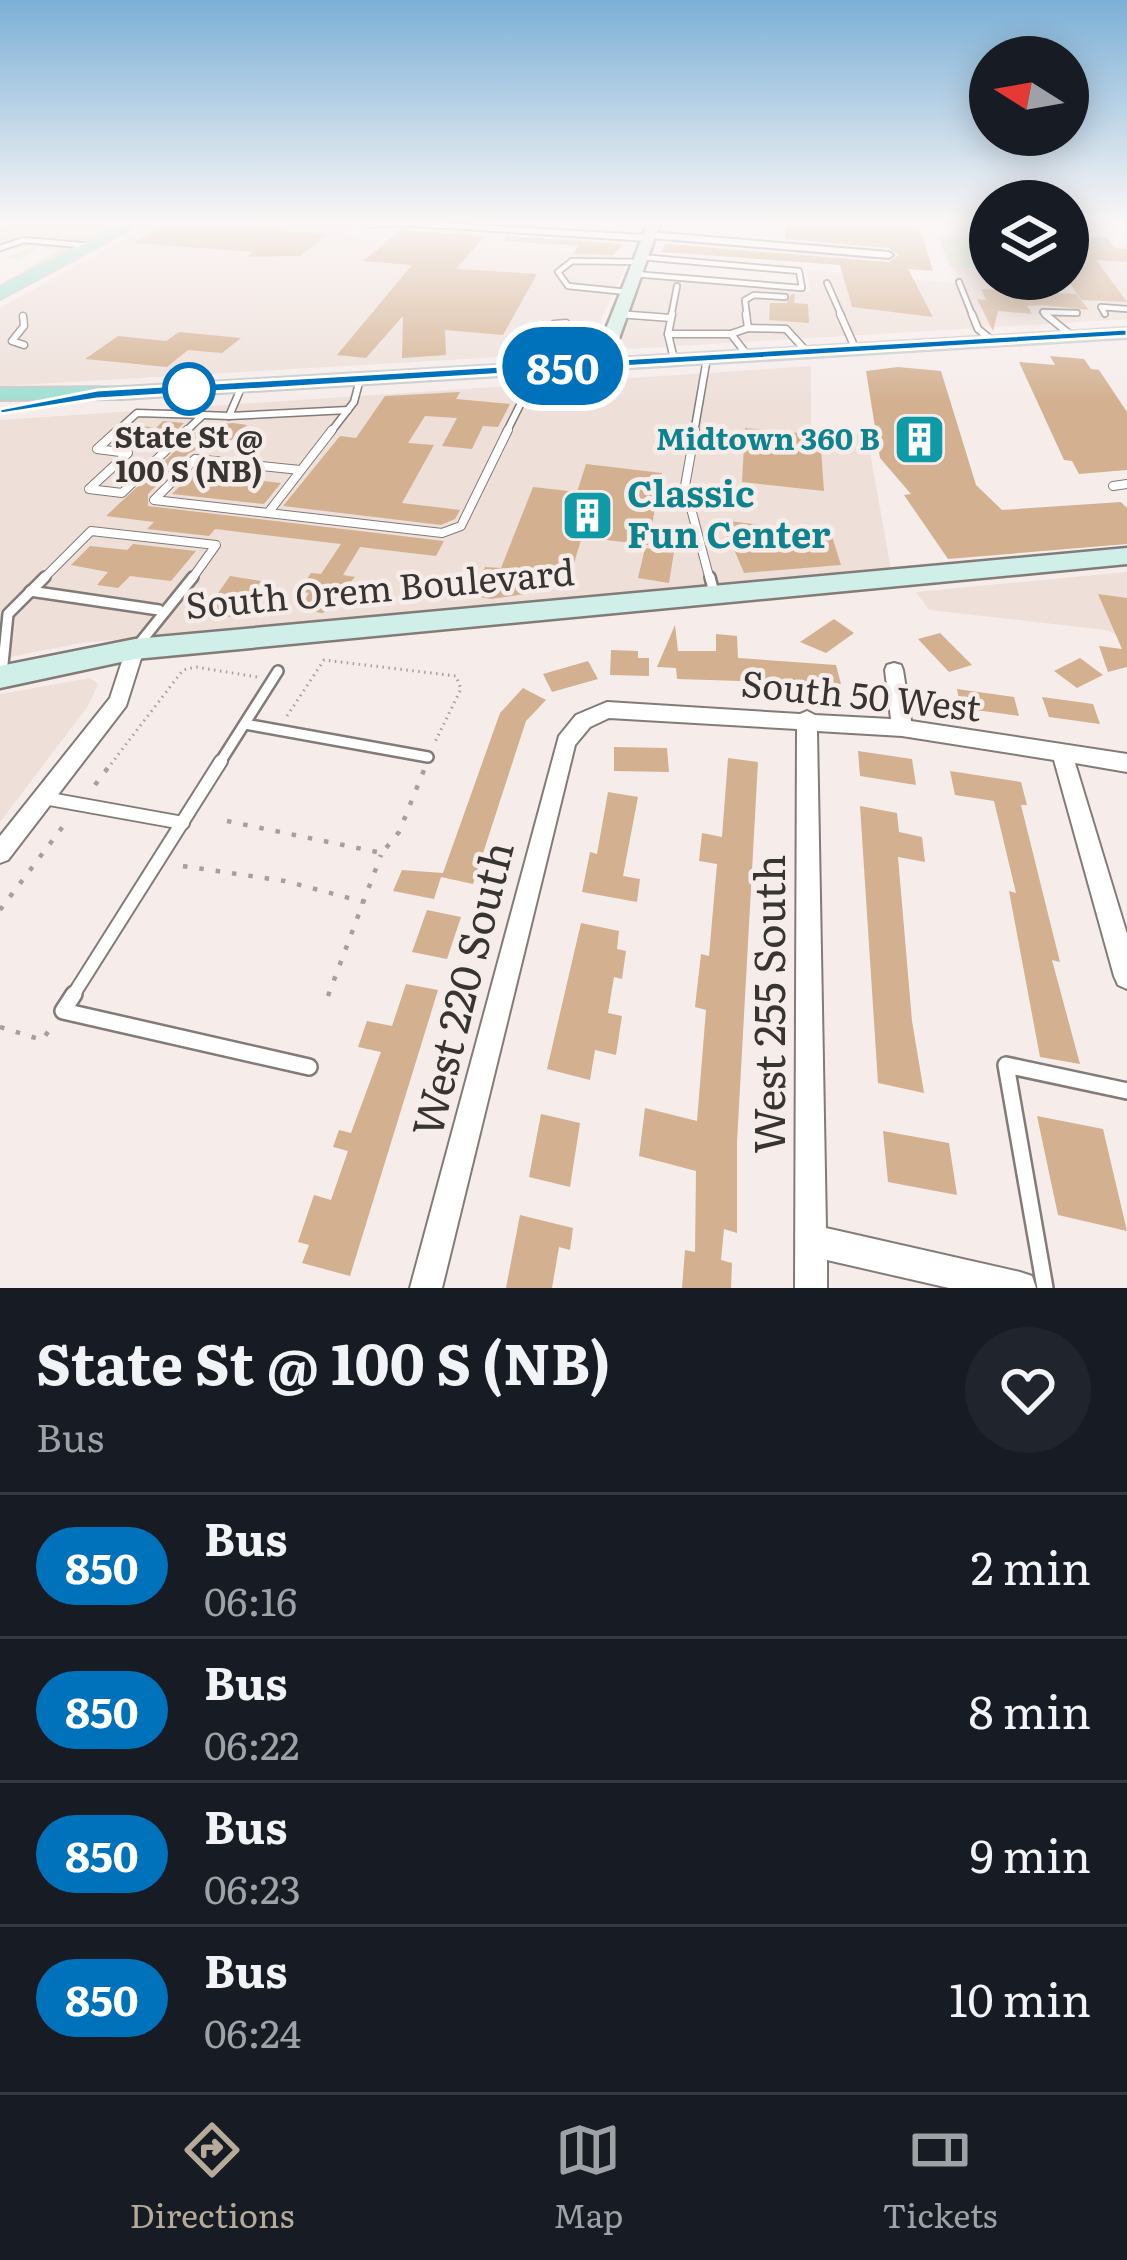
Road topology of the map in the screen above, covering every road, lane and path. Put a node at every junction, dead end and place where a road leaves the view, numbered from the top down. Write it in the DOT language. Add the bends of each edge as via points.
graph roads {
  1 [pos="567,283"];
  2 [pos="630,283"];
  3 [pos="769,283"];
  4 [pos="801,283"];
  5 [pos="827,283"];
  6 [pos="959,283"];
  7 [pos="677,286"];
  8 [pos="627,292"];
  9 [pos="785,297"];
  10 [pos="1127,309"];
  11 [pos="1077,313"];
  12 [pos="1106,314"];
  13 [pos="23,316"];
  14 [pos="671,318"];
  15 [pos="554,324"];
  16 [pos="565,325"];
  17 [pos="614,326"];
  18 [pos="579,327"];
  19 [pos="748,328"];
  20 [pos="1127,333"];
  21 [pos="668,334"];
  22 [pos="730,334"];
  23 [pos="1072,336"];
  24 [pos="993,341"];
  25 [pos="24,344"];
  26 [pos="856,350"];
  27 [pos="808,353"];
  28 [pos="748,356"];
  29 [pos="707,358"];
  30 [pos="674,359"];
  31 [pos="601,364"];
  32 [pos="514,369"];
  33 [pos="360,379"];
  34 [pos="242,386"];
  35 [pos="179,390"];
  36 [pos="0,394"];
  37 [pos="97,394"];
  38 [pos="0,409"];
  39 [pos="347,410"];
  40 [pos="171,414"];
  41 [pos="203,416"];
  42 [pos="230,416"];
  43 [pos="300,470"];
  44 [pos="1127,484"];
  45 [pos="1112,486"];
  46 [pos="268,514"];
  47 [pos="1127,556"];
  48 [pos="30,591"];
  49 [pos="713,593"];
  50 [pos="159,610"];
  51 [pos="136,649"];
  52 [pos="894,670"];
  53 [pos="276,675"];
  54 [pos="1,676"];
  55 [pos="286,718"];
  56 [pos="589,718"];
  57 [pos="807,719"];
  58 [pos="245,724"];
  59 [pos="902,728"];
  60 [pos="440,734"];
  61 [pos="1062,753"];
  62 [pos="428,757"];
  63 [pos="1127,763"];
  64 [pos="95,785"];
  65 [pos="418,786"];
  66 [pos="44,798"];
  67 [pos="67,821"];
  68 [pos="227,821"];
  69 [pos="183,823"];
  70 [pos="0,853"];
  71 [pos="382,853"];
  72 [pos="183,866"];
  73 [pos="364,902"];
  74 [pos="0,910"];
  75 [pos="1127,976"];
  76 [pos="328,996"];
  77 [pos="63,1011"];
  78 [pos="0,1027"];
  79 [pos="309,1067"];
  80 [pos="1127,1090"];
  81 [pos="810,1240"];
  82 [pos="426,1288"];
  83 [pos="811,1288"];
  84 [pos="1019,1288"];
  85 [pos="1045,1288"];
  1 -- 8 [label="lane"];
  2 -- 8 [label="street"];
  3 -- 4 [label="lane"];
  5 -- 26 [label="lane"];
  6 -- 24 [label="lane" via="978,329"];
  7 -- 14 [label="lane"];
  8 -- 17 [label="street"];
  9 -- 19 [label="lane" via="746,300"];
  10 -- 12 [label="lane" via="1101,307"];
  11 -- 23 [label="lane" via="1043,311"];
  13 -- 25 [label="lane" via="12,341"];
  14 -- 17 [label="lane"];
  14 -- 21 [label="lane"];
  15 -- 16 [label="lane"];
  17 -- 18 [label="lane"];
  17 -- 31 [label="street"];
  19 -- 22 [label="lane"];
  19 -- 27 [label="lane" via="791,331"];
  20 -- 23 [label="main road"];
  21 -- 22 [label="lane"];
  21 -- 30 [label="lane"];
  22 -- 28 [label="lane"];
  23 -- 24 [label="main road"];
  24 -- 26 [label="main road"];
  26 -- 27 [label="main road"];
  27 -- 28 [label="main road"];
  28 -- 29 [label="main road"];
  29 -- 30 [label="main road"];
  29 -- 49 [label="lane" via="685,486"];
  30 -- 31 [label="main road"];
  31 -- 32 [label="main road"];
  32 -- 33 [label="main road"];
  32 -- 46 [label="lane" via="521,400 461,526 442,533"];
  33 -- 34 [label="main road"];
  33 -- 39 [label="lane"];
  34 -- 35 [label="main road"];
  34 -- 42 [label="lane"];
  35 -- 37 [label="main road"];
  35 -- 40 [label="lane"];
  36 -- 37 [label="main road"];
  37 -- 38 [label="main road"];
  39 -- 42 [label="lane"];
  39 -- 43 [label="lane"];
  40 -- 41 [label="lane"];
  40 -- 41 [label="lane" via="137,413 97,449 128,453 89,489 122,493"];
  41 -- 42 [label="lane"];
  43 -- 46 [label="lane"];
  43 -- 46 [label="lane" via="194,458 154,500"];
  44 -- 45 [label="lane"];
  47 -- 49 [label="street, South Orem Boulevard"];
  48 -- 50 [label="lane"];
  48 -- 50 [label="lane" via="95,530 216,545"];
  48 -- 54 [label="lane" via="6,618"];
  49 -- 51 [label="street, South Orem Boulevard"];
  50 -- 51 [label="lane"];
  51 -- 54 [label="street, South Orem Boulevard"];
  51 -- 66 [label="street" via="119,700"];
  52 -- 59 [label="street"];
  53 -- 58 [label="lane"];
  53 -- 64 [label="path" via="183,670"];
  55 -- 60 [label="path" via="319,664 333,659 460,677"];
  56 -- 57 [label="street, South 50 West" via="607,710"];
  56 -- 82 [label="street, West 220 South" via="566,742"];
  57 -- 59 [label="street, South 50 West"];
  57 -- 81 [label="street, West 255 South"];
  58 -- 62 [label="lane"];
  58 -- 69 [label="lane"];
  59 -- 61 [label="street, South 50 West"];
  61 -- 63 [label="street, South 50 West"];
  61 -- 75 [label="street"];
  65 -- 71 [label="path"];
  66 -- 69 [label="lane"];
  66 -- 70 [label="street"];
  67 -- 74 [label="path"];
  68 -- 71 [label="path"];
  69 -- 77 [label="lane"];
  71 -- 73 [label="path"];
  72 -- 73 [label="path"];
  73 -- 76 [label="path"];
  77 -- 78 [label="path" via="42,1040"];
  77 -- 79 [label="lane"];
  80 -- 85 [label="lane" via="1006,1065"];
  81 -- 83 [label="street, West 255 South"];
  81 -- 84 [label="street"];
}
